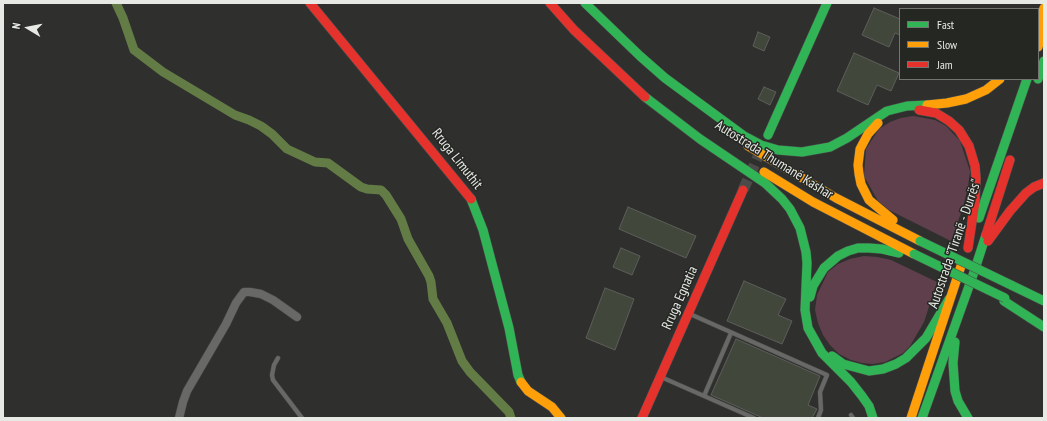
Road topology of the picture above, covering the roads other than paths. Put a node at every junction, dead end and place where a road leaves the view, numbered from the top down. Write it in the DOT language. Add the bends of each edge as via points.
graph roads {
  1 [pos="310,3"];
  2 [pos="550,3"];
  3 [pos="556,3"];
  4 [pos="575,3"];
  5 [pos="585,3"];
  6 [pos="827,3"];
  7 [pos="1044,8"];
  8 [pos="1039,23"];
  9 [pos="1044,30"];
  10 [pos="619,41"];
  11 [pos="1039,44"];
  12 [pos="639,59"];
  13 [pos="610,61"];
  14 [pos="1044,62"];
  15 [pos="1039,76"];
  16 [pos="631,80"];
  17 [pos="999,80"];
  18 [pos="1027,80"];
  19 [pos="768,135"];
  20 [pos="1012,154"];
  21 [pos="1044,182"];
  22 [pos="743,190"];
  23 [pos="921,239"];
  24 [pos="968,248"];
  25 [pos="981,250"];
  26 [pos="914,256"];
  27 [pos="1012,283"];
  28 [pos="1044,290"];
  29 [pos="950,299"];
  30 [pos="1005,300"];
  31 [pos="1044,301"];
  32 [pos="688,314"];
  33 [pos="1044,316"];
  34 [pos="297,317"];
  35 [pos="956,325"];
  36 [pos="1044,327"];
  37 [pos="731,332"];
  38 [pos="278,358"];
  39 [pos="660,377"];
  40 [pos="704,396"];
  41 [pos="179,418"];
  42 [pos="302,418"];
  43 [pos="562,418"];
  44 [pos="642,418"];
  45 [pos="754,418"];
  46 [pos="818,418"];
  47 [pos="873,418"];
  48 [pos="911,418"];
  49 [pos="922,418"];
  50 [pos="968,418"];
  1 -- 43 [label="main road, Rruga Limuthit" via="472,200 483,230 510,328 520,381 528,391 552,407"];
  2 -- 13 [label="main road" via="574,30"];
  3 -- 13 [label="main road, Autostrada Thumanë Kashar"];
  4 -- 10 [label="main road, Autostrada Thumanë Kashar"];
  5 -- 10 [label="main road"];
  6 -- 19 [label="main road"];
  7 -- 8 [label="main road"];
  9 -- 11 [label="main road"];
  10 -- 12 [label="main road, Autostrada Thumanë Kashar"];
  12 -- 17 [label="main road" via="744,136 769,148 795,152 830,147 897,108 966,99 986,90"];
  12 -- 23 [label="main road, Autostrada Thumanë Kashar" via="660,83 750,148 836,198"];
  13 -- 16 [label="main road, Autostrada Thumanë Kashar"];
  14 -- 15 [label="main road"];
  16 -- 26 [label="main road, Autostrada Thumanë Kashar" via="745,161 813,202"];
  16 -- 47 [label="main road" via="644,96 700,139 765,183 790,209 800,228 806,252 805,305 808,328 822,352 862,396"];
  18 -- 24 [label="main road, Autostrada \"Tiranë - Durrës\""];
  20 -- 25 [label="main road, Autostrada \"Tiranë - Durrës\""];
  21 -- 25 [label="main road" via="1018,201"];
  22 -- 32 [label="main road, Rruga Egnatia"];
  23 -- 24 [label="main road" via="876,207 864,192 859,174 858,156 868,134 890,115 899,111 928,112 943,117 960,130 969,146 976,178"];
  23 -- 27 [label="main road, Autostrada Thumanë Kashar, bridge" via="956,259"];
  24 -- 29 [label="main road, Autostrada \"Tiranë - Durrës\""];
  25 -- 35 [label="main road, Autostrada \"Tiranë - Durrës\""];
  26 -- 29 [label="main road" via="882,249 858,248 838,256 824,268 813,286 810,309 814,333 826,350 843,364 869,371 883,370 906,358 926,338"];
  26 -- 30 [label="main road, Autostrada Thumanë Kashar, bridge"];
  27 -- 28 [label="main road"];
  27 -- 31 [label="main road"];
  29 -- 48 [label="main road, Autostrada \"Tiranë - Durrës\""];
  30 -- 33 [label="main road"];
  30 -- 36 [label="main road"];
  32 -- 37 [label="lane"];
  32 -- 39 [label="main road, Rruga Egnatia"];
  34 -- 41 [label="street" via="261,294 244,292 187,391"];
  35 -- 49 [label="main road, Autostrada \"Tiranë - Durrës\""];
  35 -- 50 [label="main road" via="954,379 958,401"];
  37 -- 40 [label="lane"];
  37 -- 46 [label="lane" via="827,374 820,392 821,410"];
  38 -- 42 [label="lane" via="274,365 273,380"];
  39 -- 40 [label="lane"];
  39 -- 44 [label="main road, Rruga Egnatia"];
  40 -- 45 [label="lane"];
}
